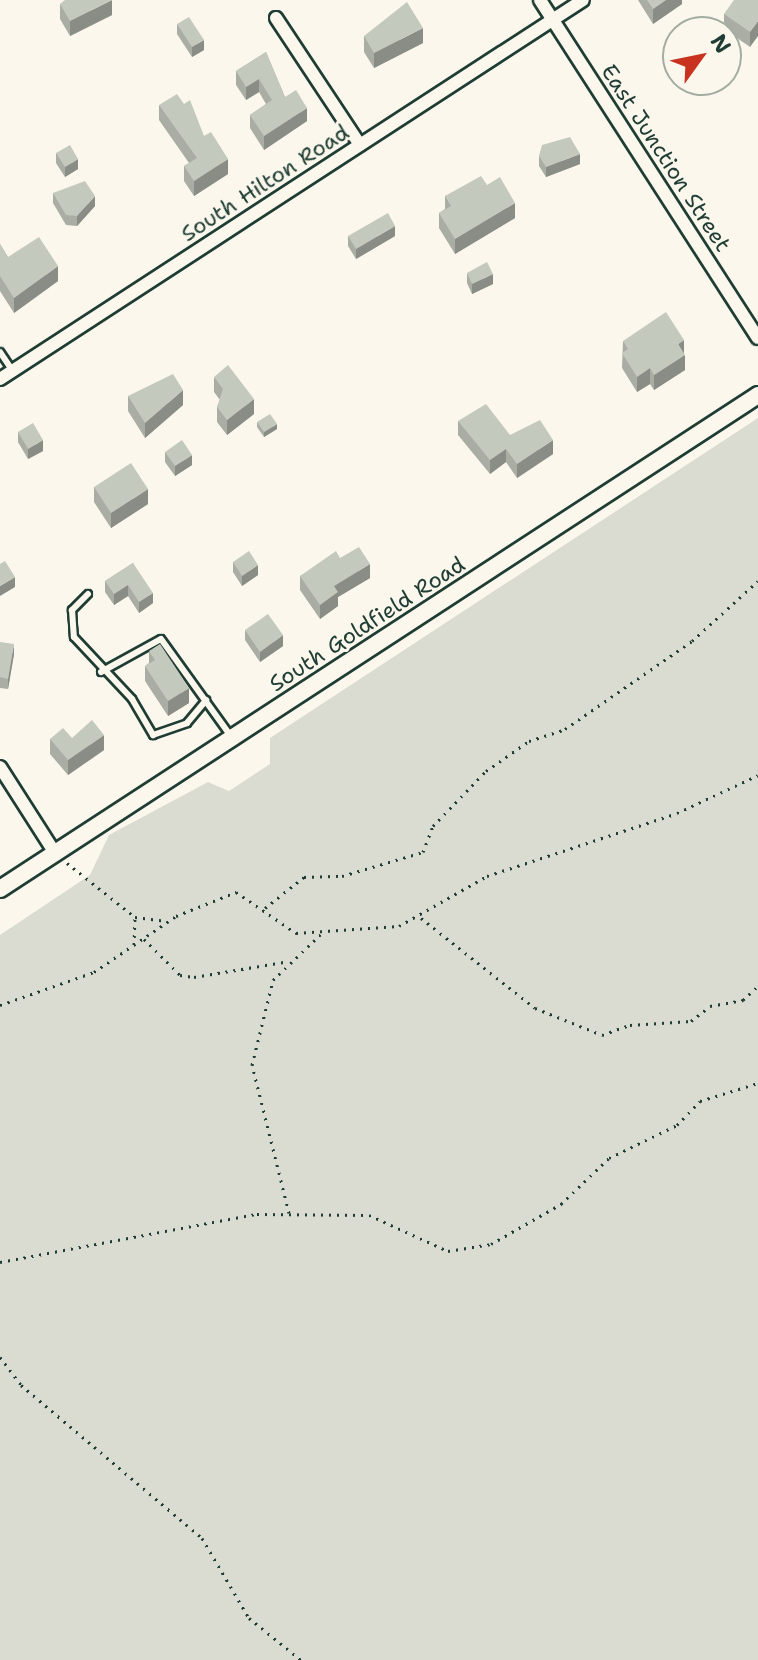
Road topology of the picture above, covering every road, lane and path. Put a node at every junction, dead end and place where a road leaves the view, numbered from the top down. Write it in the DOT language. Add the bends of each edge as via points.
graph roads {
  1 [pos="540,0"];
  2 [pos="583,0"];
  3 [pos="276,18"];
  4 [pos="553,20"];
  5 [pos="360,145"];
  6 [pos="758,338"];
  7 [pos="0,352"];
  8 [pos="13,371"];
  9 [pos="0,379"];
  10 [pos="758,395"];
  11 [pos="758,581"];
  12 [pos="88,594"];
  13 [pos="101,672"];
  14 [pos="206,700"];
  15 [pos="232,738"];
  16 [pos="0,767"];
  17 [pos="758,775"];
  18 [pos="55,853"];
  19 [pos="0,889"];
  20 [pos="265,908"];
  21 [pos="135,917"];
  22 [pos="420,918"];
  23 [pos="169,921"];
  24 [pos="323,932"];
  25 [pos="144,939"];
  26 [pos="134,947"];
  27 [pos="284,962"];
  28 [pos="758,986"];
  29 [pos="0,1005"];
  30 [pos="758,1083"];
  31 [pos="290,1214"];
  32 [pos="0,1262"];
  33 [pos="0,1357"];
  34 [pos="301,1660"];
  1 -- 4 [label="street, East Junction Street"];
  2 -- 4 [label="street, South Hilton Road"];
  3 -- 5 [label="street"];
  4 -- 5 [label="street, South Hilton Road"];
  4 -- 6 [label="street, East Junction Street"];
  5 -- 8 [label="street, South Hilton Road"];
  7 -- 8 [label="lane"];
  8 -- 9 [label="street, South Hilton Road"];
  10 -- 15 [label="main road, South Goldfield Road"];
  11 -- 20 [label="path" via="692,641 565,729 529,741 486,771 433,826 423,852 342,876 304,877"];
  12 -- 13 [label="lane" via="70,622"];
  13 -- 14 [label="lane" via="152,640 165,641"];
  13 -- 14 [label="lane" via="158,737 187,723"];
  14 -- 15 [label="lane"];
  15 -- 18 [label="main road, South Goldfield Road"];
  16 -- 18 [label="street"];
  17 -- 22 [label="path" via="677,813 487,876"];
  18 -- 19 [label="main road, South Goldfield Road"];
  18 -- 21 [label="path"];
  20 -- 23 [label="path" via="236,892"];
  20 -- 24 [label="path" via="296,933"];
  21 -- 23 [label="path"];
  21 -- 26 [label="path"];
  22 -- 24 [label="path"];
  22 -- 28 [label="path" via="535,1008 602,1035 630,1025 691,1021 710,1006 743,1000"];
  23 -- 25 [label="path"];
  24 -- 27 [label="path"];
  25 -- 26 [label="path"];
  25 -- 27 [label="path" via="180,975"];
  26 -- 29 [label="path" via="94,972"];
  27 -- 31 [label="path" via="263,1004 252,1065"];
  30 -- 31 [label="path" via="700,1101 677,1125 609,1158 561,1204 491,1244 448,1251 369,1215"];
  31 -- 32 [label="path" via="228,1216 189,1232 129,1233 97,1247"];
  33 -- 34 [label="path" via="29,1393 202,1538 249,1618"];
}
